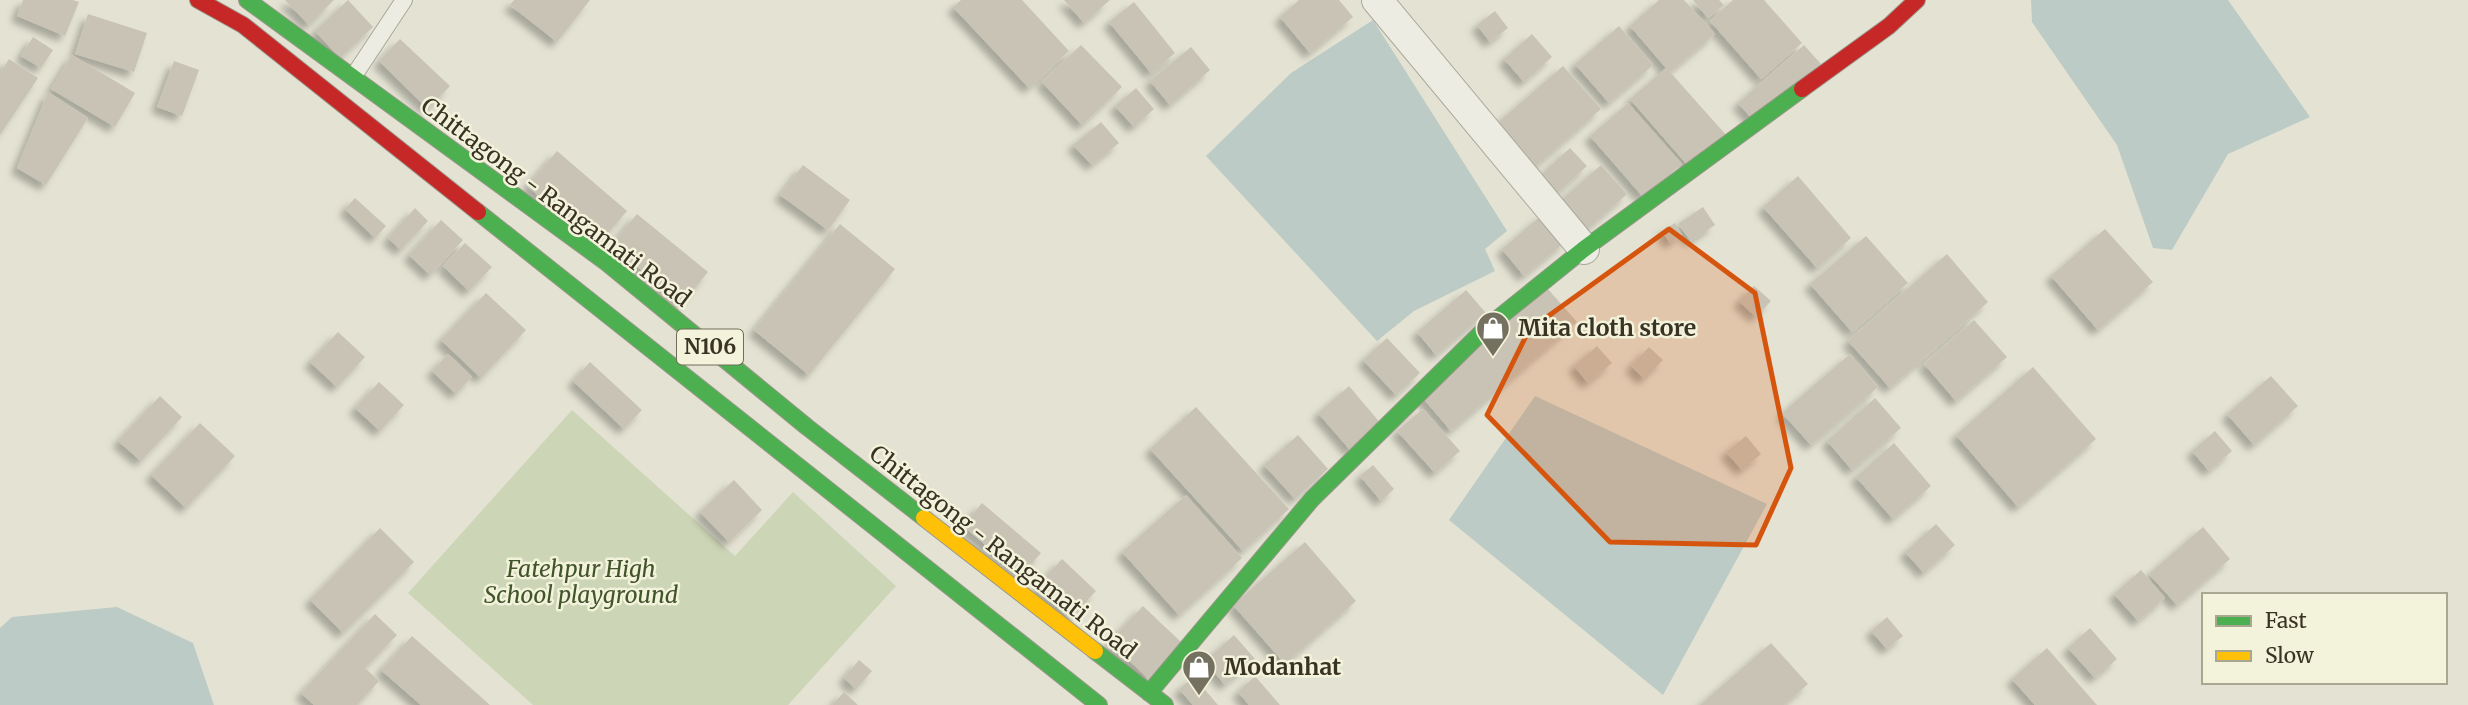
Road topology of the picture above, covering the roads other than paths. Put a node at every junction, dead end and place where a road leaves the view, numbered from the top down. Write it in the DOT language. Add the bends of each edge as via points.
graph roads {
  1 [pos="198,0"];
  2 [pos="247,0"];
  3 [pos="404,0"];
  4 [pos="1377,0"];
  5 [pos="1916,0"];
  6 [pos="352,79"];
  7 [pos="1584,249"];
  8 [pos="1149,693"];
  9 [pos="1099,705"];
  10 [pos="1165,705"];
  1 -- 9 [label="main road, N106" via="243,25"];
  2 -- 6 [label="main road, Chittagong - Rangamati Road / N106"];
  3 -- 6 [label="lane"];
  4 -- 7 [label="street"];
  5 -- 7 [label="main road" via="1889,26"];
  6 -- 8 [label="main road, Chittagong - Rangamati Road / N106" via="607,263 807,427"];
  7 -- 8 [label="main road" via="1486,328 1312,499"];
  8 -- 10 [label="main road, Chittagong - Rangamati Road / N106"];
}
